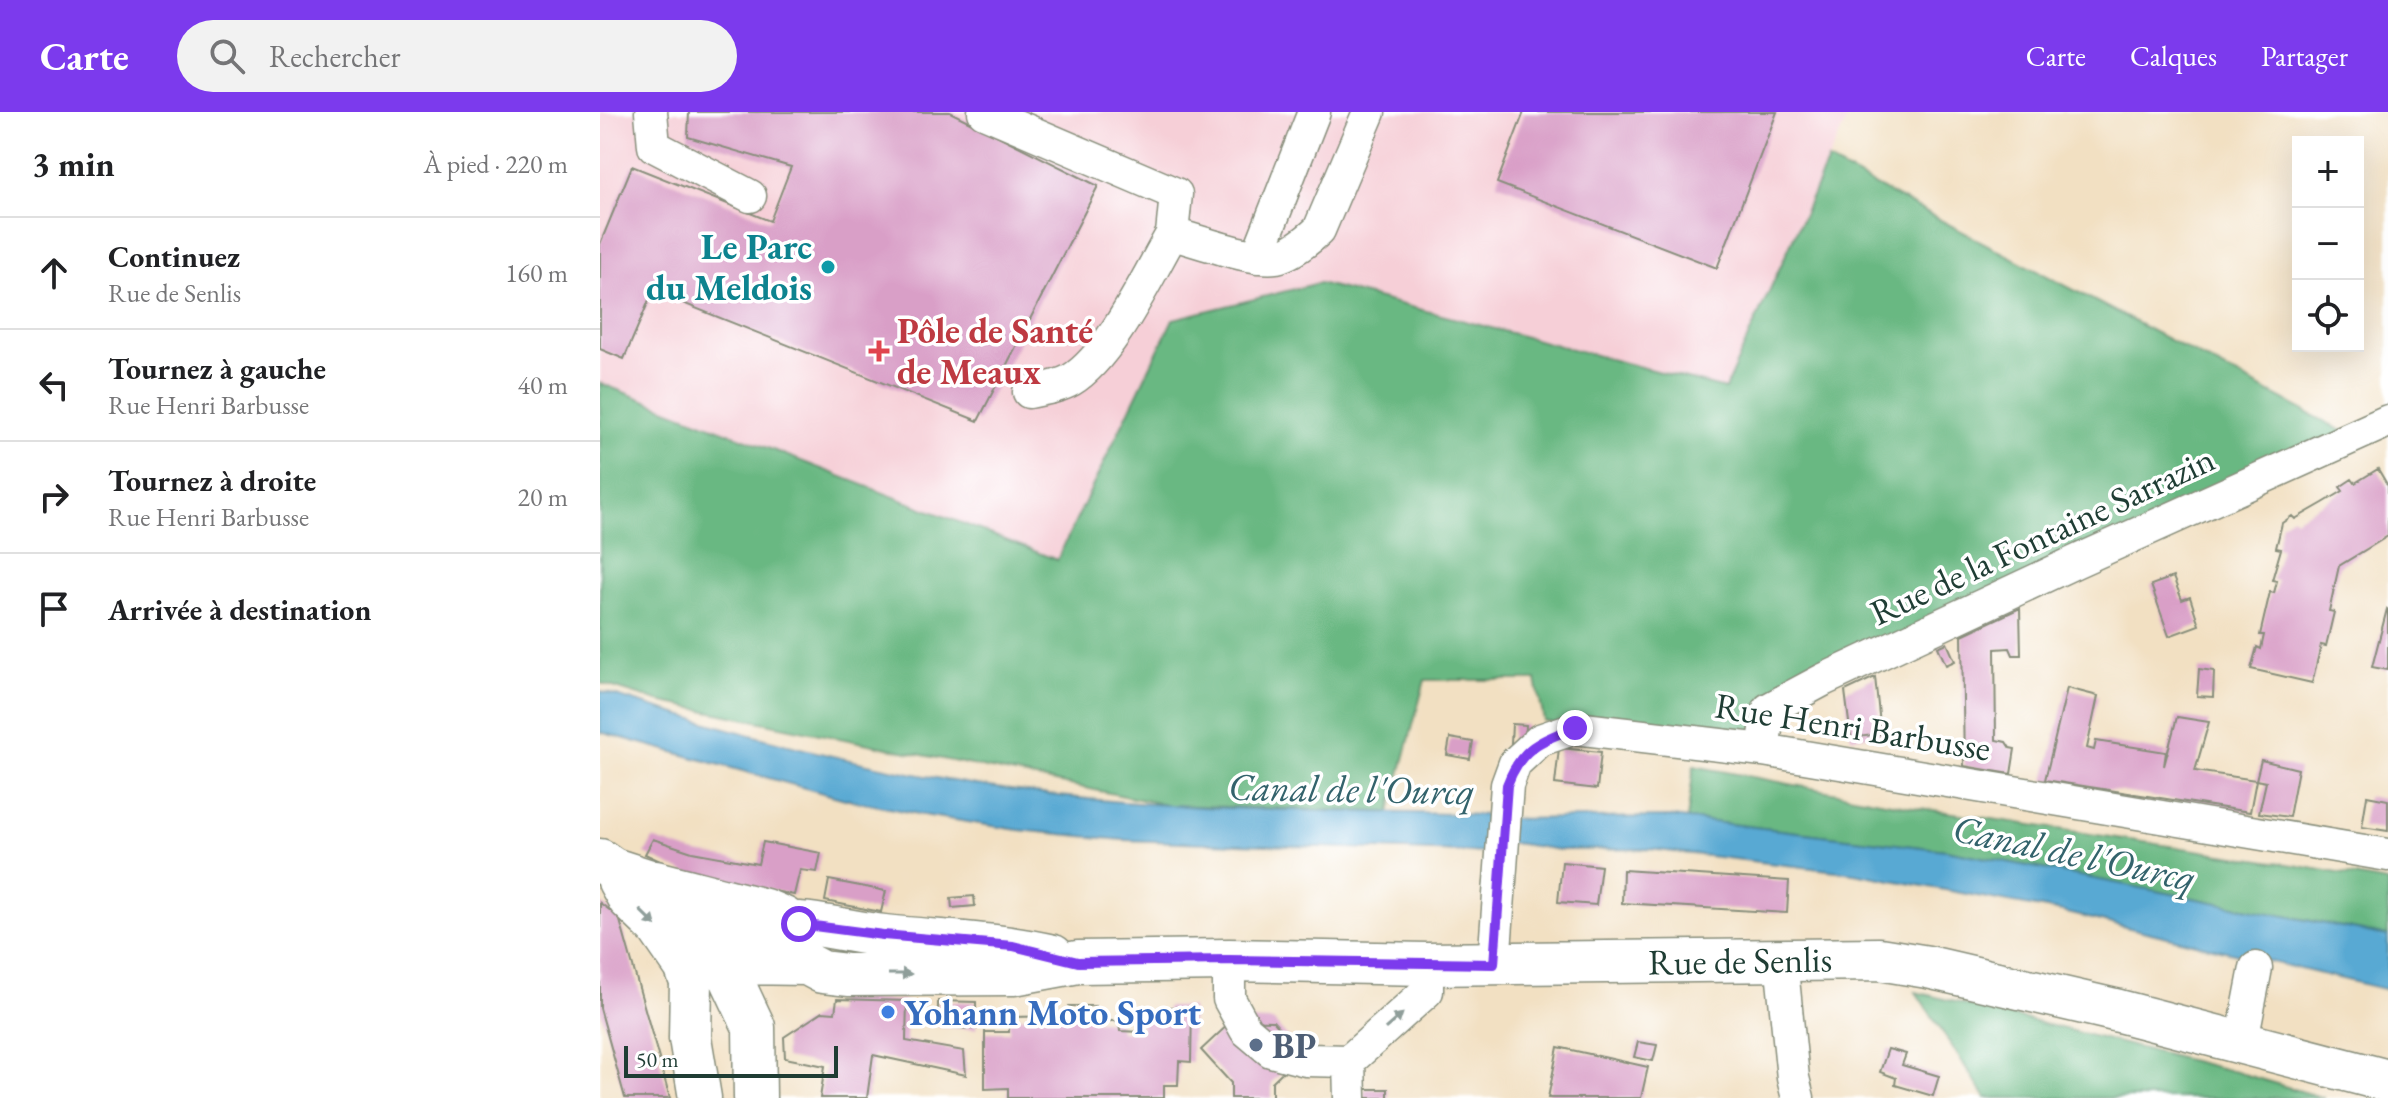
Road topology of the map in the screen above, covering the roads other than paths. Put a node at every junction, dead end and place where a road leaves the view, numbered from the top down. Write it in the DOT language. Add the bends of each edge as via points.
graph roads {
  1 [pos="651,112"];
  2 [pos="984,112"];
  3 [pos="1314,112"];
  4 [pos="1369,112"];
  5 [pos="750,196"];
  6 [pos="1172,234"];
  7 [pos="1257,257"];
  8 [pos="1029,392"];
  9 [pos="2388,421"];
  10 [pos="1763,750"];
  11 [pos="2388,855"];
  12 [pos="620,870"];
  13 [pos="799,924"];
  14 [pos="1781,959"];
  15 [pos="1229,960"];
  16 [pos="1078,962"];
  17 [pos="702,963"];
  18 [pos="1427,964"];
  19 [pos="1494,964"];
  20 [pos="2256,968"];
  21 [pos="822,972"];
  22 [pos="754,1027"];
  23 [pos="2242,1041"];
  24 [pos="1349,1061"];
  25 [pos="2388,1081"];
  26 [pos="700,1098"];
  27 [pos="723,1098"];
  28 [pos="755,1098"];
  29 [pos="1350,1098"];
  30 [pos="1798,1098"];
  1 -- 5 [label="street" via="654,146"];
  2 -- 6 [label="street" via="1176,194"];
  3 -- 7 [label="street"];
  4 -- 7 [label="street" via="1319,230 1278,257"];
  6 -- 7 [label="street"];
  6 -- 8 [label="street" via="1092,365 1068,382"];
  9 -- 10 [label="street, Rue de la Fontaine Sarrazin" via="1823,680 1769,709"];
  10 -- 11 [label="street, Rue Henri Barbusse"];
  10 -- 19 [label="street, Rue Henri Barbusse" via="1575,728 1540,740 1515,763 1507,785"];
  12 -- 13 [label="main road, Rue de Senlis"];
  12 -- 17 [label="main road" via="629,899"];
  13 -- 16 [label="main road, Rue de Senlis" via="1013,946"];
  13 -- 17 [label="main road, Rue de Senlis" via="740,930"];
  14 -- 19 [label="main road, Rue de Senlis"];
  14 -- 23 [label="main road, Rue de Senlis" via="1879,959 1928,967"];
  14 -- 30 [label="street"];
  15 -- 16 [label="main road, Rue de Senlis"];
  15 -- 18 [label="main road, Rue de Senlis"];
  15 -- 24 [label="street" via="1229,999 1246,1030 1271,1051 1306,1060"];
  21 -- 16 [label="main road, Rue de Senlis, one-way" via="1013,974"];
  17 -- 21 [label="main road, Rue de Senlis" via="807,964"];
  17 -- 22 [label="main road"];
  17 -- 26 [label="main road" via="690,1038"];
  17 -- 27 [label="main road" via="722,1060"];
  18 -- 19 [label="main road, Rue de Senlis"];
  24 -- 18 [label="street, one-way" via="1427,991"];
  20 -- 23 [label="street"];
  21 -- 22 [label="main road, Rue de Senlis" via="771,995"];
  22 -- 28 [label="main road"];
  23 -- 25 [label="main road, Rue de Senlis"];
  24 -- 29 [label="street"];
}
